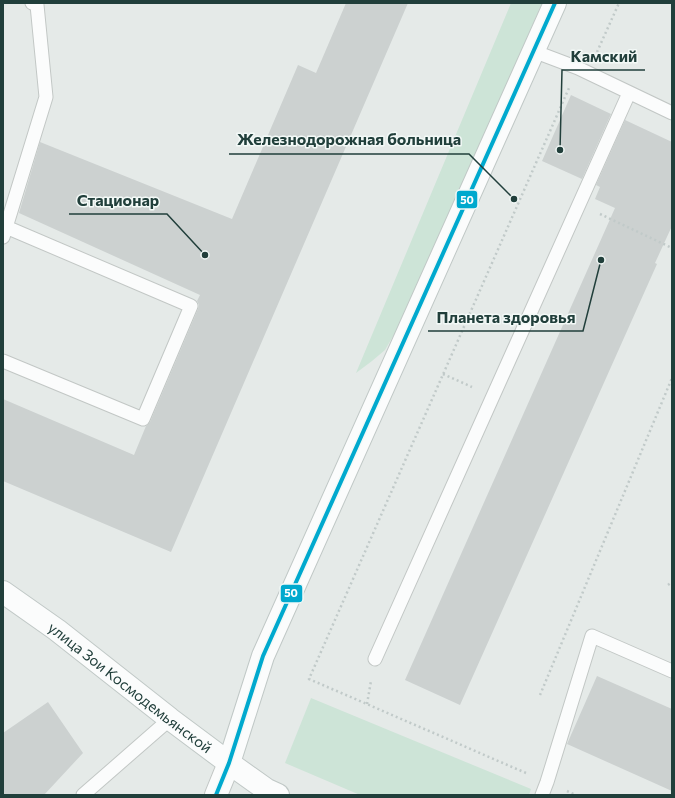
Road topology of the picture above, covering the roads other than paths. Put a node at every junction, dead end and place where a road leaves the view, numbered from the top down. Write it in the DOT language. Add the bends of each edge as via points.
graph roads {
  1 [pos="32,3"];
  2 [pos="555,3"];
  3 [pos="533,51"];
  4 [pos="630,93"];
  5 [pos="672,114"];
  6 [pos="5,232"];
  7 [pos="3,361"];
  8 [pos="3,592"];
  9 [pos="375,659"];
  10 [pos="672,671"];
  11 [pos="170,719"];
  12 [pos="230,763"];
  13 [pos="84,795"];
  14 [pos="216,795"];
  15 [pos="278,795"];
  16 [pos="542,795"];
  1 -- 6 [label="lane" via="37,5 46,97"];
  2 -- 3 [label="main road"];
  3 -- 4 [label="lane" via="578,68"];
  3 -- 12 [label="main road" via="263,656"];
  4 -- 5 [label="lane"];
  4 -- 9 [label="lane"];
  6 -- 7 [label="lane" via="191,306 144,419"];
  8 -- 11 [label="main road, улица Зои Космодемьянской" via="57,630"];
  10 -- 16 [label="lane" via="592,636"];
  11 -- 12 [label="main road, улица Зои Космодемьянской"];
  11 -- 13 [label="lane"];
  12 -- 14 [label="main road"];
  12 -- 15 [label="main road, улица Зои Космодемьянской"];
}
